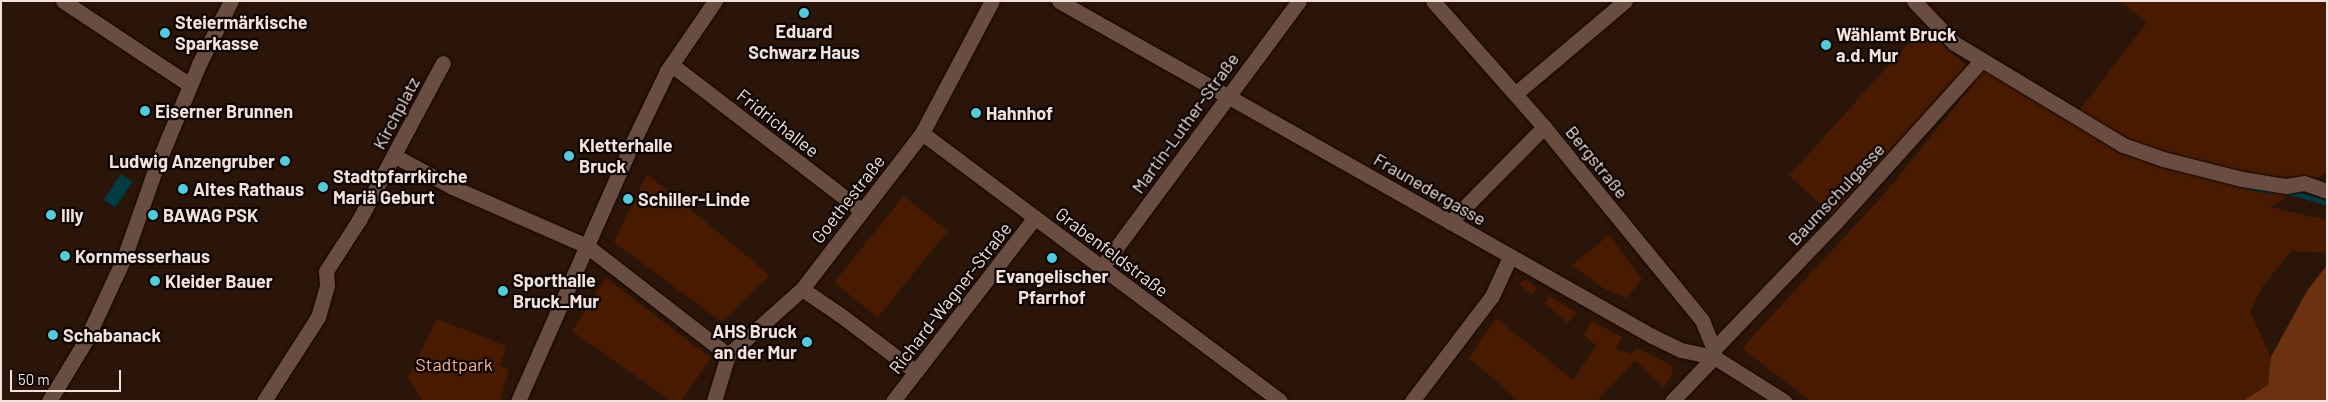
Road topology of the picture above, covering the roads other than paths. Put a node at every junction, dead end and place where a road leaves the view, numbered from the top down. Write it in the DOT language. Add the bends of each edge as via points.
graph roads {
  1 [pos="63,1"];
  2 [pos="231,1"];
  3 [pos="715,1"];
  4 [pos="992,1"];
  5 [pos="1059,1"];
  6 [pos="1299,1"];
  7 [pos="1433,1"];
  8 [pos="1625,1"];
  9 [pos="1914,1"];
  10 [pos="1982,60"];
  11 [pos="443,63"];
  12 [pos="672,65"];
  13 [pos="190,85"];
  14 [pos="1515,94"];
  15 [pos="1227,96"];
  16 [pos="1544,127"];
  17 [pos="922,133"];
  18 [pos="395,156"];
  19 [pos="2327,191"];
  20 [pos="861,210"];
  21 [pos="1035,218"];
  22 [pos="1450,222"];
  23 [pos="587,246"];
  24 [pos="1510,257"];
  25 [pos="1102,267"];
  26 [pos="802,289"];
  27 [pos="1714,353"];
  28 [pos="728,355"];
  29 [pos="916,372"];
  30 [pos="1266,390"];
  31 [pos="1782,400"];
  32 [pos="49,401"];
  33 [pos="264,401"];
  34 [pos="518,401"];
  35 [pos="714,401"];
  36 [pos="893,401"];
  37 [pos="1255,401"];
  38 [pos="1280,401"];
  39 [pos="1412,401"];
  40 [pos="1672,401"];
  1 -- 13 [label="street"];
  2 -- 13 [label="street"];
  3 -- 12 [label="street"];
  4 -- 17 [label="street, Goethestraße"];
  5 -- 15 [label="street, Fraunedergasse"];
  6 -- 15 [label="street, Martin-Luther-Straße"];
  7 -- 14 [label="street, Bergstraße"];
  8 -- 14 [label="street"];
  9 -- 10 [label="street" via="1954,43"];
  10 -- 19 [label="street" via="2123,145 2242,179 2286,186 2304,183"];
  10 -- 27 [label="street, Baumschulgasse"];
  11 -- 18 [label="street, Kirchplatz"];
  12 -- 20 [label="street, Fridrichallee"];
  12 -- 23 [label="street" via="629,150"];
  13 -- 32 [label="street" via="146,192 128,249 86,340"];
  14 -- 16 [label="street, Bergstraße"];
  15 -- 22 [label="street, Fraunedergasse"];
  15 -- 25 [label="street, Martin-Luther-Straße"];
  16 -- 22 [label="street"];
  16 -- 27 [label="street, Bergstraße" via="1702,320"];
  17 -- 20 [label="street, Goethestraße"];
  17 -- 21 [label="street, Grabenfeldstraße"];
  18 -- 23 [label="street" via="452,187"];
  18 -- 33 [label="street, Kirchplatz" via="326,271 327,285 318,317"];
  20 -- 26 [label="street, Goethestraße"];
  21 -- 25 [label="street, Grabenfeldstraße"];
  21 -- 29 [label="street, Richard-Wagner-Straße"];
  22 -- 24 [label="street, Fraunedergasse"];
  23 -- 28 [label="street"];
  23 -- 34 [label="street"];
  24 -- 27 [label="street, Fraunedergasse" via="1681,350"];
  24 -- 39 [label="street" via="1492,296"];
  25 -- 30 [label="street, Grabenfeldstraße"];
  26 -- 28 [label="street, Goethestraße"];
  26 -- 29 [label="street"];
  27 -- 31 [label="street, Fraunedergasse"];
  27 -- 40 [label="street, Baumschulgasse"];
  28 -- 35 [label="street"];
  29 -- 36 [label="street, Richard-Wagner-Straße"];
  30 -- 37 [label="street"];
  30 -- 38 [label="street, Grabenfeldstraße"];
}
